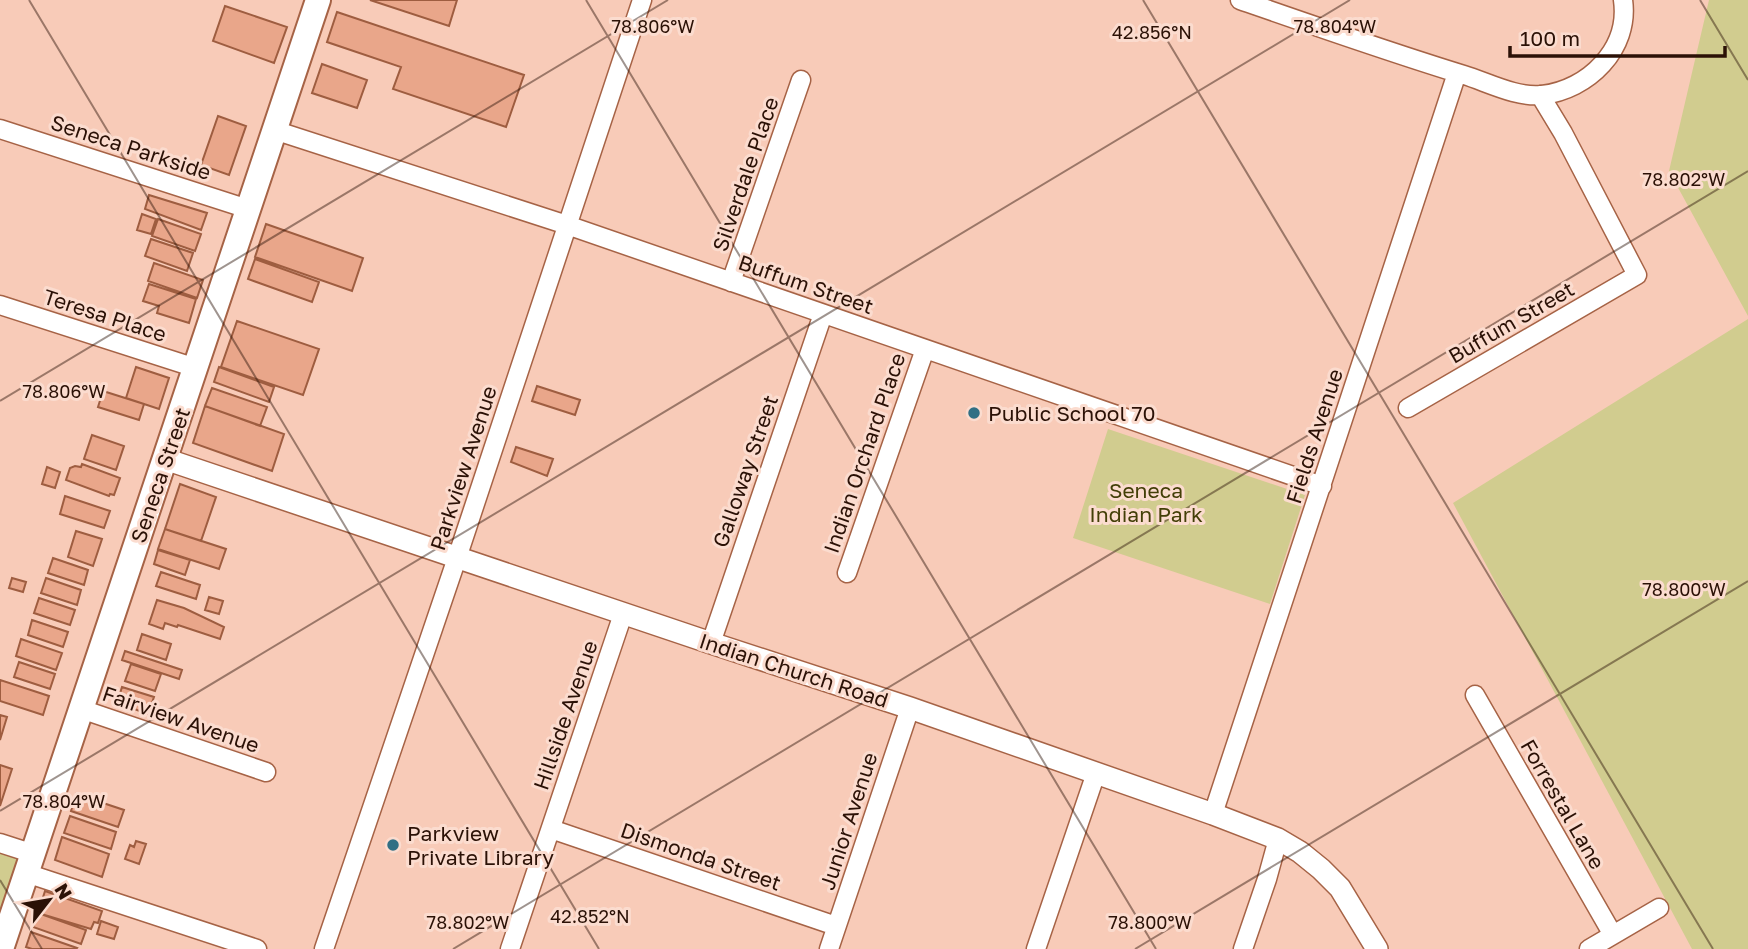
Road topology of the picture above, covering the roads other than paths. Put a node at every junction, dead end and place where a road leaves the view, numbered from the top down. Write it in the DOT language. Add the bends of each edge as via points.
graph roads {
  1 [pos="318,0"];
  2 [pos="642,0"];
  3 [pos="1240,0"];
  4 [pos="1623,0"];
  5 [pos="1457,73"];
  6 [pos="801,80"];
  7 [pos="1540,95"];
  8 [pos="0,129"];
  9 [pos="274,130"];
  10 [pos="248,209"];
  11 [pos="567,225"];
  12 [pos="731,282"];
  13 [pos="0,305"];
  14 [pos="823,314"];
  15 [pos="925,349"];
  16 [pos="196,368"];
  17 [pos="1408,408"];
  18 [pos="165,459"];
  19 [pos="1322,486"];
  20 [pos="457,558"];
  21 [pos="846,573"];
  22 [pos="623,614"];
  23 [pos="711,643"];
  24 [pos="1475,695"];
  25 [pos="910,708"];
  26 [pos="81,709"];
  27 [pos="266,772"];
  28 [pos="1096,773"];
  29 [pos="1213,814"];
  30 [pos="551,829"];
  31 [pos="1278,839"];
  32 [pos="0,843"];
  33 [pos="30,864"];
  34 [pos="1659,908"];
  35 [pos="836,926"];
  36 [pos="1613,934"];
  37 [pos="1,949"];
  38 [pos="257,949"];
  39 [pos="324,949"];
  40 [pos="510,949"];
  41 [pos="829,949"];
  42 [pos="1036,949"];
  43 [pos="1243,949"];
  44 [pos="1377,949"];
  45 [pos="1588,949"];
  1 -- 9 [label="main road, Seneca Street"];
  2 -- 11 [label="street, Parkview Avenue"];
  3 -- 5 [label="street"];
  4 -- 7 [label="street" via="1614,50 1579,84"];
  5 -- 7 [label="street"];
  5 -- 19 [label="street, Fields Avenue"];
  6 -- 12 [label="street, Silverdale Place"];
  7 -- 17 [label="street, Buffum Street" via="1637,275"];
  8 -- 10 [label="street, Seneca Parkside"];
  9 -- 10 [label="main road, Seneca Street"];
  9 -- 11 [label="street, Buffum Street"];
  10 -- 16 [label="main road, Seneca Street"];
  11 -- 12 [label="street, Buffum Street"];
  11 -- 20 [label="street, Parkview Avenue"];
  12 -- 14 [label="street, Buffum Street"];
  13 -- 16 [label="street, Teresa Place"];
  14 -- 15 [label="street, Buffum Street"];
  14 -- 23 [label="street, Galloway Street"];
  15 -- 19 [label="street, Buffum Street"];
  15 -- 21 [label="street, Indian Orchard Place"];
  16 -- 18 [label="main road, Seneca Street"];
  18 -- 20 [label="street, Indian Church Road"];
  18 -- 26 [label="main road, Seneca Street"];
  19 -- 29 [label="street, Fields Avenue"];
  20 -- 22 [label="street, Indian Church Road"];
  20 -- 39 [label="street, Parkview Avenue"];
  22 -- 23 [label="street, Indian Church Road"];
  22 -- 30 [label="street, Hillside Avenue"];
  23 -- 25 [label="street, Indian Church Road"];
  24 -- 36 [label="street, Forrestal Lane"];
  25 -- 28 [label="street, Indian Church Road"];
  25 -- 35 [label="street, Junior Avenue"];
  26 -- 27 [label="street, Fairview Avenue"];
  26 -- 33 [label="main road, Seneca Street"];
  28 -- 29 [label="street, Indian Church Road"];
  28 -- 42 [label="street"];
  29 -- 31 [label="street, Indian Church Road"];
  30 -- 35 [label="street, Dismonda Street"];
  30 -- 40 [label="street, Hillside Avenue"];
  31 -- 43 [label="street"];
  31 -- 44 [label="street, Indian Church Road" via="1340,888"];
  32 -- 33 [label="street"];
  33 -- 37 [label="main road, Seneca Street"];
  33 -- 38 [label="street"];
  34 -- 36 [label="street"];
  35 -- 41 [label="street, Junior Avenue"];
  36 -- 45 [label="street"];
}
